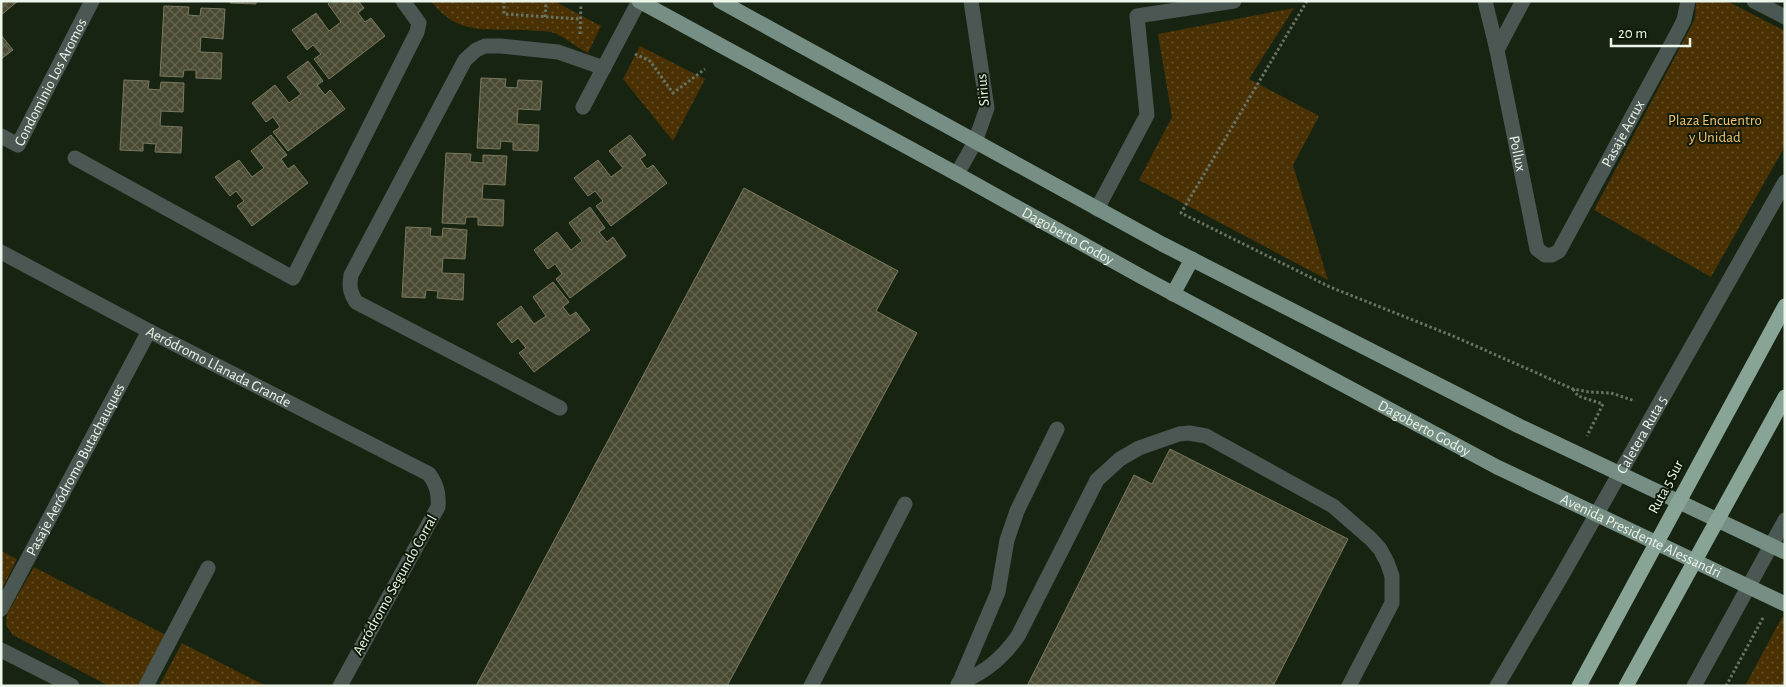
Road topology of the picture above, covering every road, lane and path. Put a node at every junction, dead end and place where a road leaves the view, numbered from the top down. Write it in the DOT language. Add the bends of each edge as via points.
graph roads {
  1 [pos="92,1"];
  2 [pos="403,1"];
  3 [pos="504,1"];
  4 [pos="546,1"];
  5 [pos="639,1"];
  6 [pos="720,1"];
  7 [pos="971,1"];
  8 [pos="1234,1"];
  9 [pos="1307,1"];
  10 [pos="1485,1"];
  11 [pos="1523,1"];
  12 [pos="1688,1"];
  13 [pos="1754,1"];
  14 [pos="581,4"];
  15 [pos="545,17"];
  16 [pos="1785,17"];
  17 [pos="580,19"];
  18 [pos="580,34"];
  19 [pos="616,44"];
  20 [pos="1497,50"];
  21 [pos="604,68"];
  22 [pos="705,70"];
  23 [pos="583,107"];
  24 [pos="1,136"];
  25 [pos="975,142"];
  26 [pos="75,158"];
  27 [pos="956,174"];
  28 [pos="1785,182"];
  29 [pos="1097,209"];
  30 [pos="1,252"];
  31 [pos="1545,255"];
  32 [pos="1192,259"];
  33 [pos="1173,294"];
  34 [pos="1785,306"];
  35 [pos="149,331"];
  36 [pos="1573,389"];
  37 [pos="1785,397"];
  38 [pos="1635,401"];
  39 [pos="560,408"];
  40 [pos="1057,429"];
  41 [pos="1587,437"];
  42 [pos="1497,467"];
  43 [pos="435,482"];
  44 [pos="906,504"];
  45 [pos="1785,520"];
  46 [pos="1785,552"];
  47 [pos="208,568"];
  48 [pos="1785,604"];
  49 [pos="1,609"];
  50 [pos="1767,611"];
  51 [pos="1,650"];
  52 [pos="958,685"];
  53 [pos="72,686"];
  54 [pos="146,686"];
  55 [pos="340,686"];
  56 [pos="811,686"];
  57 [pos="1349,686"];
  58 [pos="1497,686"];
  59 [pos="1578,686"];
  60 [pos="1626,686"];
  61 [pos="1694,686"];
  62 [pos="1726,686"];
  1 -- 24 [label="street, Condominio Los Aromos" via="18,145"];
  2 -- 26 [label="street" via="418,23 417,32 293,278"];
  3 -- 15 [label="path" via="504,14"];
  4 -- 15 [label="path"];
  5 -- 19 [label="street"];
  5 -- 27 [label="main road, Dagoberto Godoy"];
  6 -- 25 [label="main road"];
  7 -- 25 [label="street, Sirius" via="987,108"];
  8 -- 29 [label="street" via="1137,16 1147,115"];
  9 -- 36 [label="path" via="1181,213 1330,288 1453,336"];
  10 -- 20 [label="street, Pollux"];
  11 -- 20 [label="street"];
  12 -- 31 [label="street, Pasaje Acrux" via="1679,30 1559,251"];
  13 -- 16 [label="street"];
  14 -- 17 [label="path"];
  15 -- 17 [label="path"];
  17 -- 18 [label="path"];
  19 -- 21 [label="street"];
  19 -- 22 [label="path" via="650,61 673,93"];
  20 -- 31 [label="street, Pollux" via="1538,248"];
  21 -- 23 [label="street"];
  21 -- 39 [label="street" via="558,52 501,46 485,46 476,50 465,60 351,275 349,286 356,302"];
  25 -- 27 [label="street, Sirius"];
  25 -- 29 [label="main road"];
  27 -- 33 [label="main road, Dagoberto Godoy"];
  28 -- 58 [label="street, Caletera Ruta 5"];
  29 -- 32 [label="main road"];
  30 -- 35 [label="street, Aeródromo Llanada Grande"];
  32 -- 33 [label="main road"];
  32 -- 46 [label="main road" via="1519,426"];
  33 -- 42 [label="main road, Dagoberto Godoy"];
  34 -- 59 [label="highway, Ruta 5 Sur"];
  35 -- 43 [label="street, Aeródromo Llanada Grande" via="423,470"];
  35 -- 49 [label="street, Pasaje Aeródromo Butachauques"];
  36 -- 38 [label="path" via="1611,393"];
  36 -- 41 [label="path" via="1578,396 1603,404"];
  37 -- 60 [label="highway"];
  40 -- 52 [label="street" via="1017,511 1007,540 998,592"];
  42 -- 48 [label="main road, Avenida Presidente Alessandri"];
  43 -- 55 [label="street, Aeródromo Segundo Corral" via="438,506"];
  44 -- 56 [label="street"];
  45 -- 61 [label="street"];
  47 -- 54 [label="street"];
  50 -- 62 [label="path"];
  51 -- 53 [label="street"];
  52 -- 57 [label="street" via="996,662 1018,636 1097,480 1120,459 1140,448 1169,436 1189,433 1206,436 1333,506 1380,549 1392,576 1392,603"];
}
